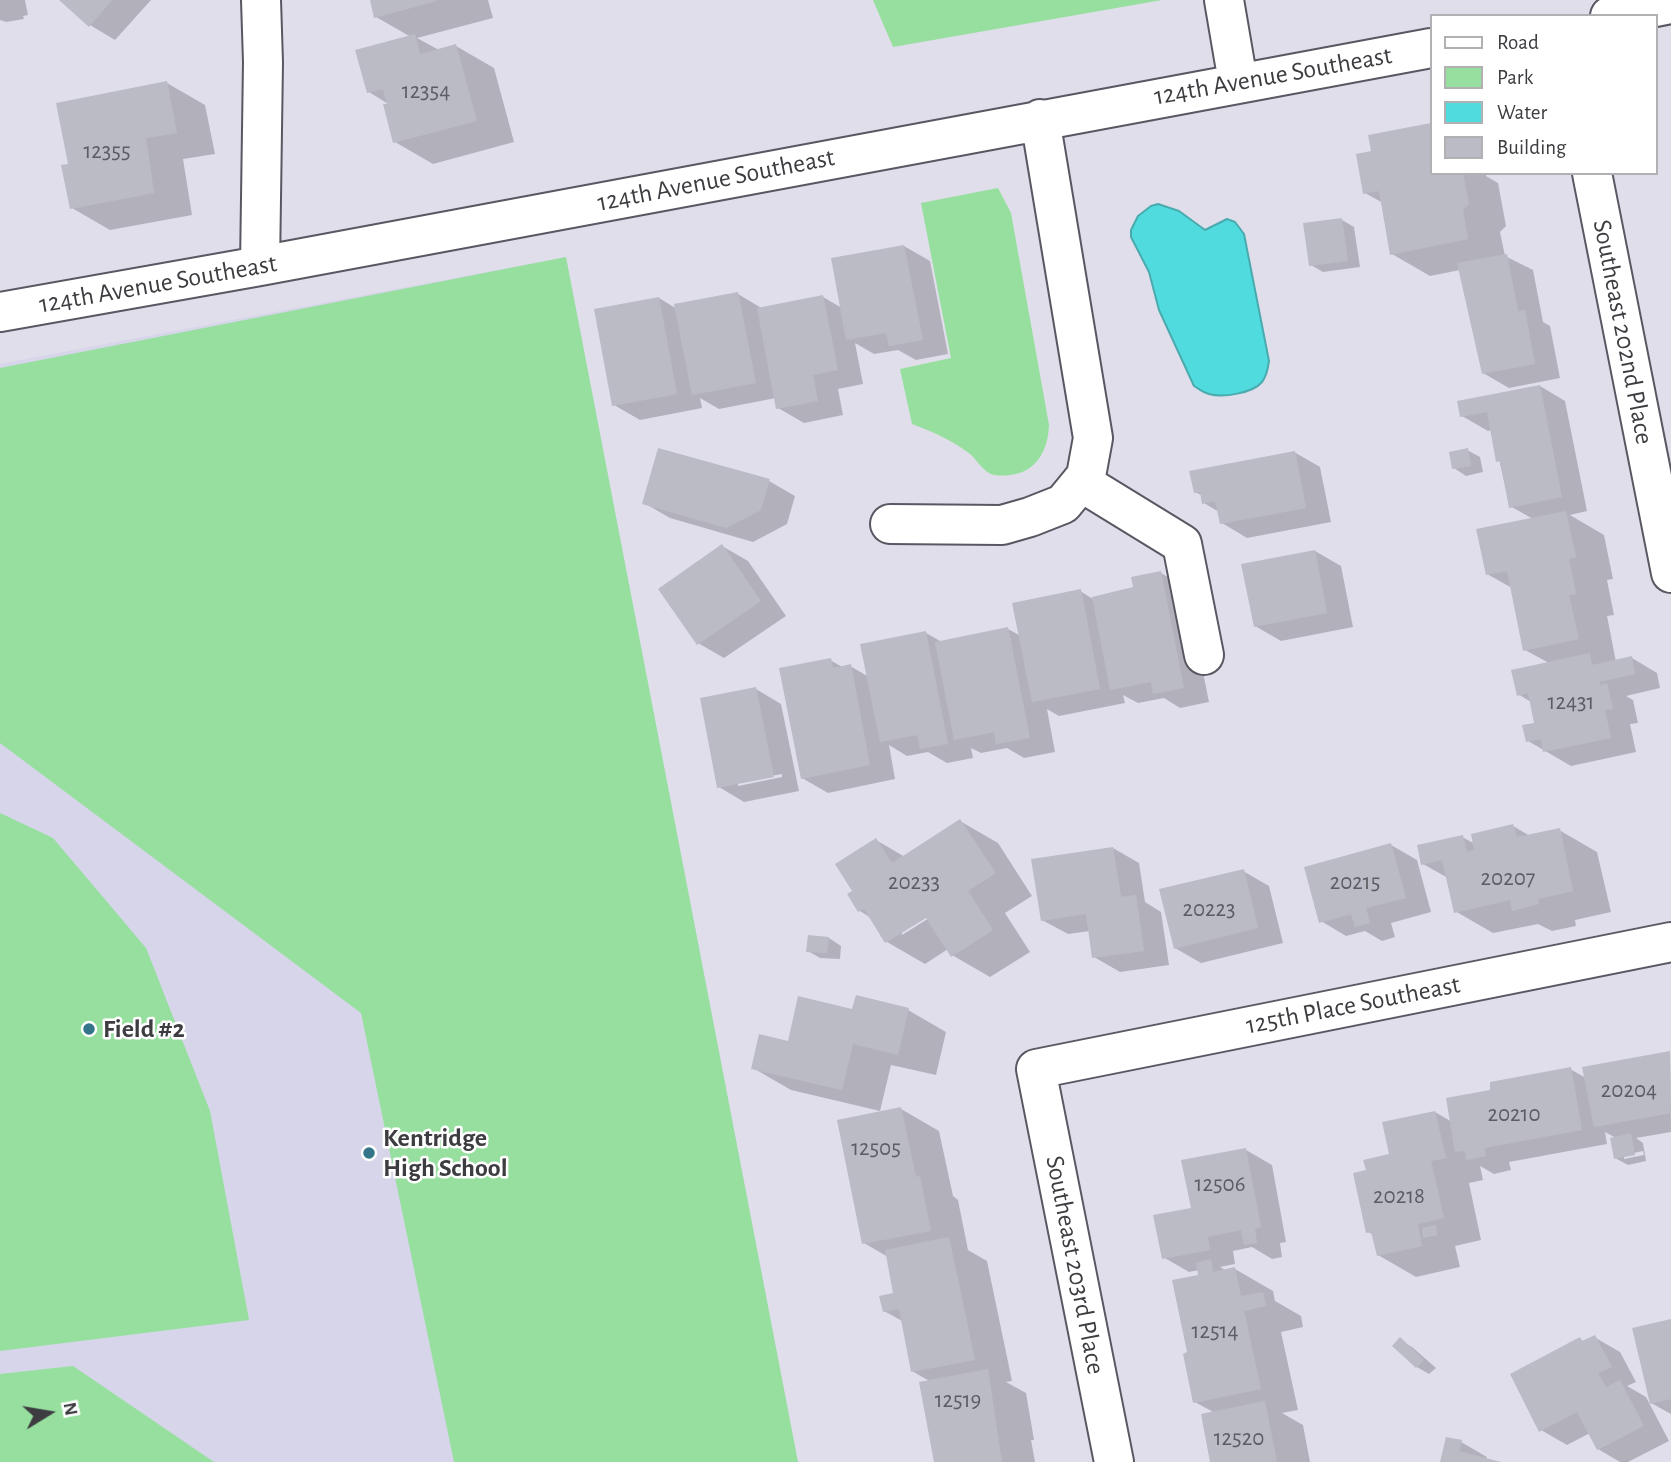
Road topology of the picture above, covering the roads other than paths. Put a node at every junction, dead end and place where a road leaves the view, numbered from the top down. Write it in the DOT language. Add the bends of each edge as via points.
graph roads {
  1 [pos="261,0"];
  2 [pos="1224,0"];
  3 [pos="1671,4"];
  4 [pos="1620,14"];
  5 [pos="1430,48"];
  6 [pos="1238,82"];
  7 [pos="1040,119"];
  8 [pos="1592,175"];
  9 [pos="260,266"];
  10 [pos="0,312"];
  11 [pos="1081,482"];
  12 [pos="890,524"];
  13 [pos="1671,573"];
  14 [pos="1204,655"];
  15 [pos="1671,942"];
  16 [pos="1036,1069"];
  17 [pos="1114,1462"];
  1 -- 9 [label="street"];
  2 -- 6 [label="street"];
  3 -- 4 [label="street"];
  5 -- 6 [label="street, 124th Avenue Southeast"];
  6 -- 7 [label="street, 124th Avenue Southeast"];
  7 -- 9 [label="street, 124th Avenue Southeast"];
  7 -- 11 [label="street" via="1093,438"];
  8 -- 13 [label="street, Southeast 202nd Place"];
  9 -- 10 [label="street, 124th Avenue Southeast"];
  11 -- 12 [label="street" via="1063,504 1002,525"];
  11 -- 14 [label="street" via="1182,544"];
  15 -- 16 [label="street, 125th Place Southeast"];
  16 -- 17 [label="street, Southeast 203rd Place"];
}
